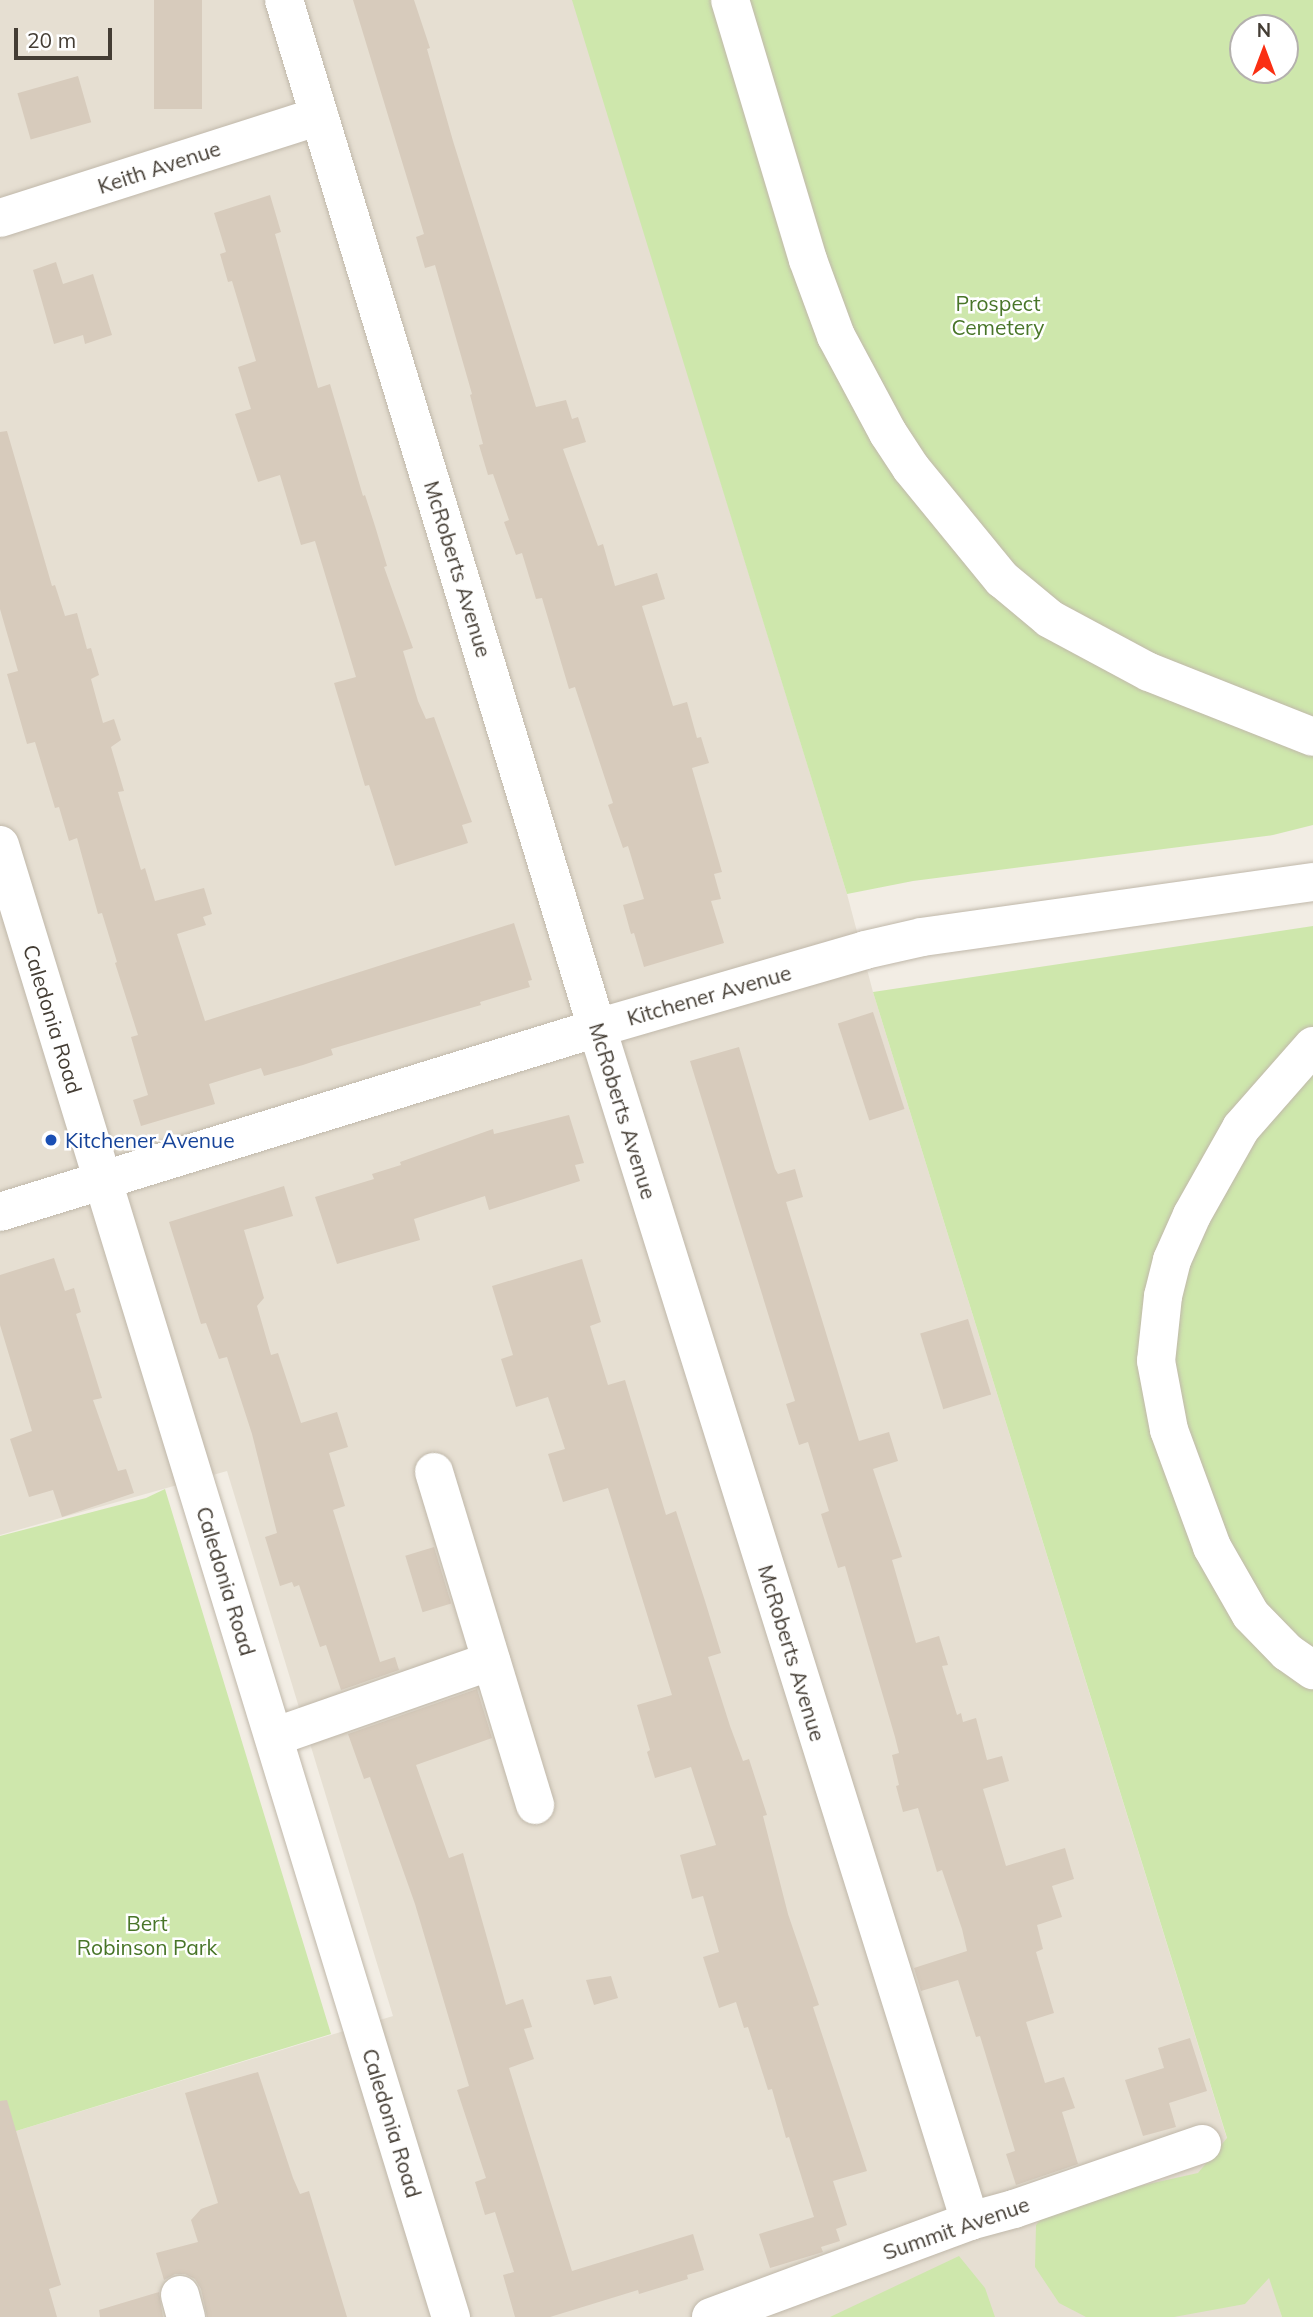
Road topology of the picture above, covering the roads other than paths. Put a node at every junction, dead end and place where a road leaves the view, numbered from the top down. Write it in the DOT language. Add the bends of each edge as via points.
graph roads {
  1 [pos="284,0"];
  2 [pos="730,0"];
  3 [pos="319,116"];
  4 [pos="0,218"];
  5 [pos="1313,737"];
  6 [pos="0,845"];
  7 [pos="1313,883"];
  8 [pos="11,919"];
  9 [pos="597,1028"];
  10 [pos="1313,1046"];
  11 [pos="101,1180"];
  12 [pos="0,1212"];
  13 [pos="434,1472"];
  14 [pos="491,1661"];
  15 [pos="1313,1670"];
  16 [pos="274,1737"];
  17 [pos="535,1805"];
  18 [pos="1202,2144"];
  19 [pos="970,2221"];
  20 [pos="451,2317"];
  21 [pos="711,2317"];
  1 -- 3 [label="street, McRoberts Avenue"];
  2 -- 5 [label="street" via="808,260 836,336 888,433 918,476 1002,579 1050,619 1149,671"];
  3 -- 4 [label="street, Keith Avenue"];
  3 -- 9 [label="street, McRoberts Avenue"];
  6 -- 8 [label="street, Caledonia Road"];
  7 -- 9 [label="street, Kitchener Avenue" via="922,937"];
  8 -- 11 [label="street, Caledonia Road"];
  9 -- 11 [label="street, Kitchener Avenue"];
  9 -- 19 [label="street, McRoberts Avenue"];
  10 -- 15 [label="street" via="1241,1128 1192,1214 1172,1260 1163,1296 1156,1361 1169,1430 1212,1547 1251,1615"];
  11 -- 12 [label="street, Kitchener Avenue"];
  11 -- 16 [label="street, Caledonia Road"];
  13 -- 14 [label="street"];
  14 -- 16 [label="street"];
  14 -- 17 [label="street"];
  16 -- 20 [label="street, Caledonia Road"];
  18 -- 19 [label="street, Summit Avenue"];
  19 -- 21 [label="street, Summit Avenue"];
}
